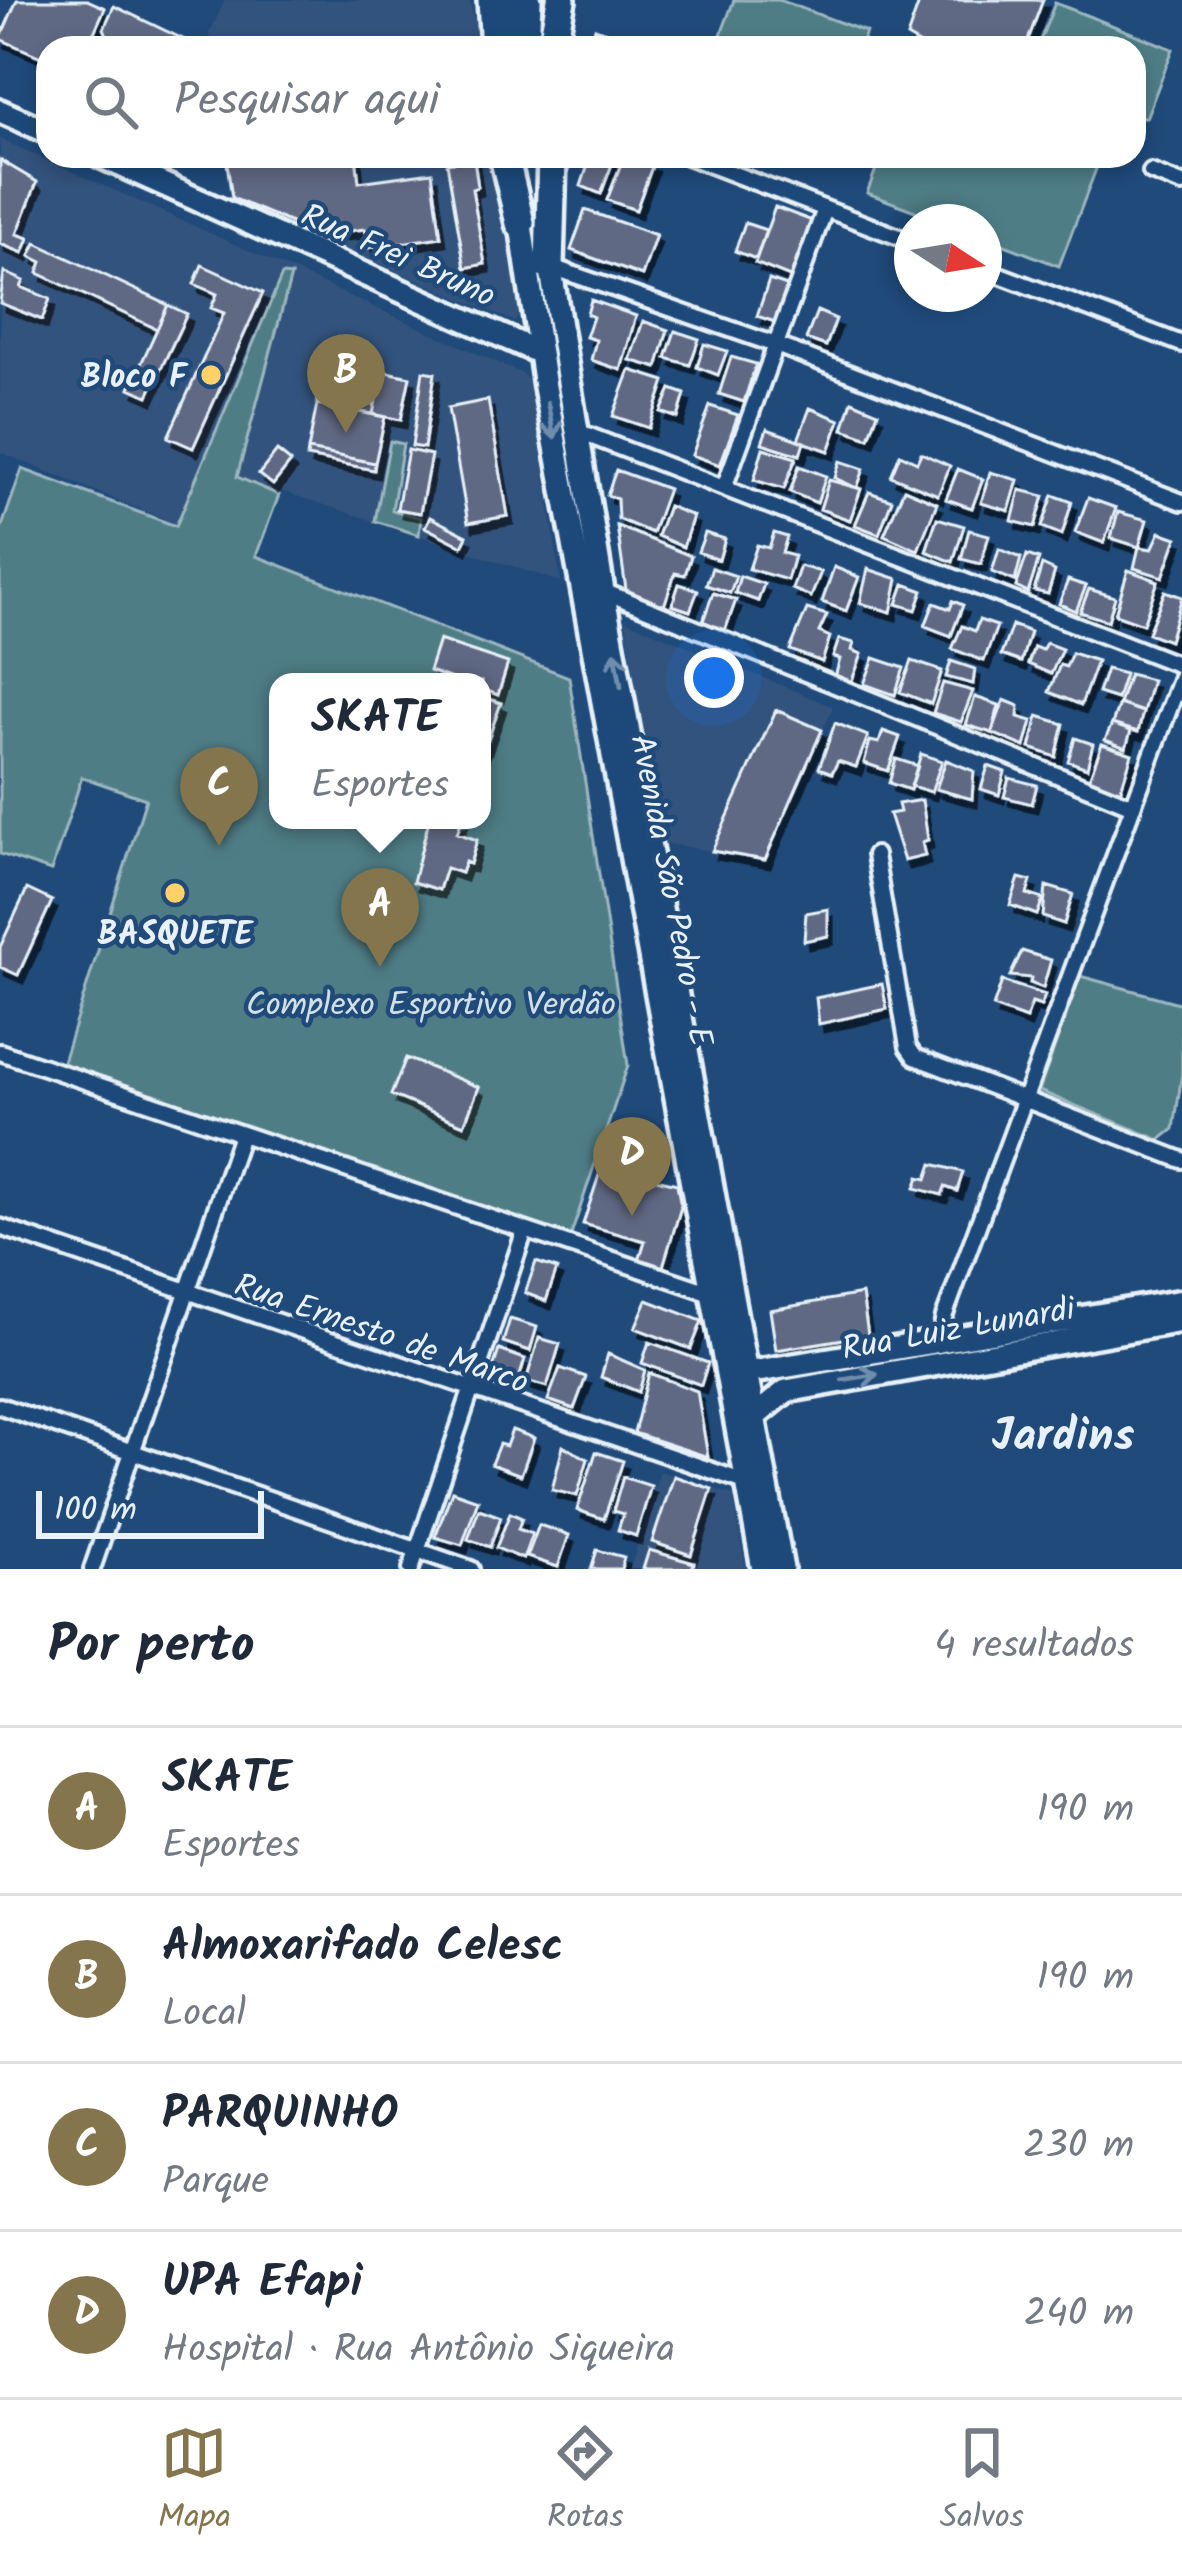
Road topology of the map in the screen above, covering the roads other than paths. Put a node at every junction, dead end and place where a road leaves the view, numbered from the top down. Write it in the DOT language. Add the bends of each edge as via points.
graph roads {
  1 [pos="492,0"];
  2 [pos="510,0"];
  3 [pos="530,0"];
  4 [pos="561,0"];
  5 [pos="494,36"];
  6 [pos="510,36"];
  7 [pos="528,36"];
  8 [pos="554,36"];
  9 [pos="0,111"];
  10 [pos="36,127"];
  11 [pos="127,168"];
  12 [pos="507,168"];
  13 [pos="517,168"];
  14 [pos="539,168"];
  15 [pos="552,168"];
  16 [pos="718,168"];
  17 [pos="1151,172"];
  18 [pos="1182,184"];
  19 [pos="825,209"];
  20 [pos="520,223"];
  21 [pos="894,235"];
  22 [pos="549,266"];
  23 [pos="1002,276"];
  24 [pos="1182,344"];
  25 [pos="776,345"];
  26 [pos="540,353"];
  27 [pos="577,431"];
  28 [pos="724,488"];
  29 [pos="1182,502"];
  30 [pos="603,591"];
  31 [pos="1182,670"];
  32 [pos="1133,806"];
  33 [pos="875,855"];
  34 [pos="0,1052"];
  35 [pos="1022,1102"];
  36 [pos="241,1136"];
  37 [pos="1182,1160"];
  38 [pos="0,1227"];
  39 [pos="524,1233"];
  40 [pos="714,1294"];
  41 [pos="190,1295"];
  42 [pos="1182,1300"];
  43 [pos="1182,1322"];
  44 [pos="939,1355"];
  45 [pos="746,1373"];
  46 [pos="469,1392"];
  47 [pos="0,1406"];
  48 [pos="754,1417"];
  49 [pos="134,1454"];
  50 [pos="748,1483"];
  51 [pos="417,1551"];
  52 [pos="92,1569"];
  53 [pos="411,1569"];
  54 [pos="471,1569"];
  55 [pos="764,1569"];
  56 [pos="782,1569"];
  1 -- 5 [label="highway"];
  2 -- 6 [label="main road"];
  3 -- 7 [label="main road"];
  4 -- 8 [label="highway"];
  9 -- 10 [label="main road"];
  11 -- 26 [label="main road, Rua Frei Bruno"];
  12 -- 20 [label="highway"];
  13 -- 20 [label="main road, Avenida São Pedro - E"];
  14 -- 22 [label="main road, Avenida São Pedro - E"];
  15 -- 22 [label="highway"];
  16 -- 19 [label="street"];
  17 -- 18 [label="street"];
  19 -- 21 [label="street"];
  19 -- 25 [label="street"];
  20 -- 26 [label="main road, Avenida São Pedro - E"];
  22 -- 25 [label="street"];
  22 -- 27 [label="main road, Avenida São Pedro - E"];
  23 -- 24 [label="street"];
  25 -- 28 [label="street"];
  25 -- 29 [label="street"];
  26 -- 40 [label="main road, Avenida São Pedro - E, one-way"];
  27 -- 28 [label="street"];
  27 -- 30 [label="main road, Avenida São Pedro - E"];
  28 -- 31 [label="street"];
  30 -- 32 [label="street"];
  45 -- 30 [label="main road, Avenida São Pedro - E, one-way"];
  31 -- 32 [label="street"];
  32 -- 35 [label="street"];
  33 -- 35 [label="street" via="908,1046 931,1066"];
  34 -- 36 [label="street"];
  35 -- 37 [label="street"];
  35 -- 44 [label="street"];
  36 -- 39 [label="street"];
  36 -- 41 [label="street"];
  38 -- 41 [label="street, Rua Ernesto de Marco"];
  39 -- 40 [label="street"];
  39 -- 46 [label="street"];
  40 -- 50 [label="main road, Avenida São Pedro - E"];
  41 -- 46 [label="street, Rua Ernesto de Marco"];
  41 -- 49 [label="street"];
  42 -- 44 [label="main road, Rua Luiz Lunardi"];
  43 -- 44 [label="main road, Rua Luiz Lunardi"];
  44 -- 45 [label="main road, Rua Luiz Lunardi"];
  48 -- 44 [label="main road, Rua Luiz Lunardi, one-way" via="786,1391"];
  45 -- 48 [label="main road, Avenida São Pedro - E"];
  46 -- 50 [label="street, Rua Ernesto de Marco"];
  46 -- 51 [label="street"];
  47 -- 49 [label="street"];
  48 -- 56 [label="main road, Avenida São Pedro - E"];
  49 -- 51 [label="street"];
  49 -- 52 [label="street"];
  50 -- 55 [label="main road, Avenida São Pedro - E"];
  51 -- 53 [label="street"];
  51 -- 54 [label="street"];
}
